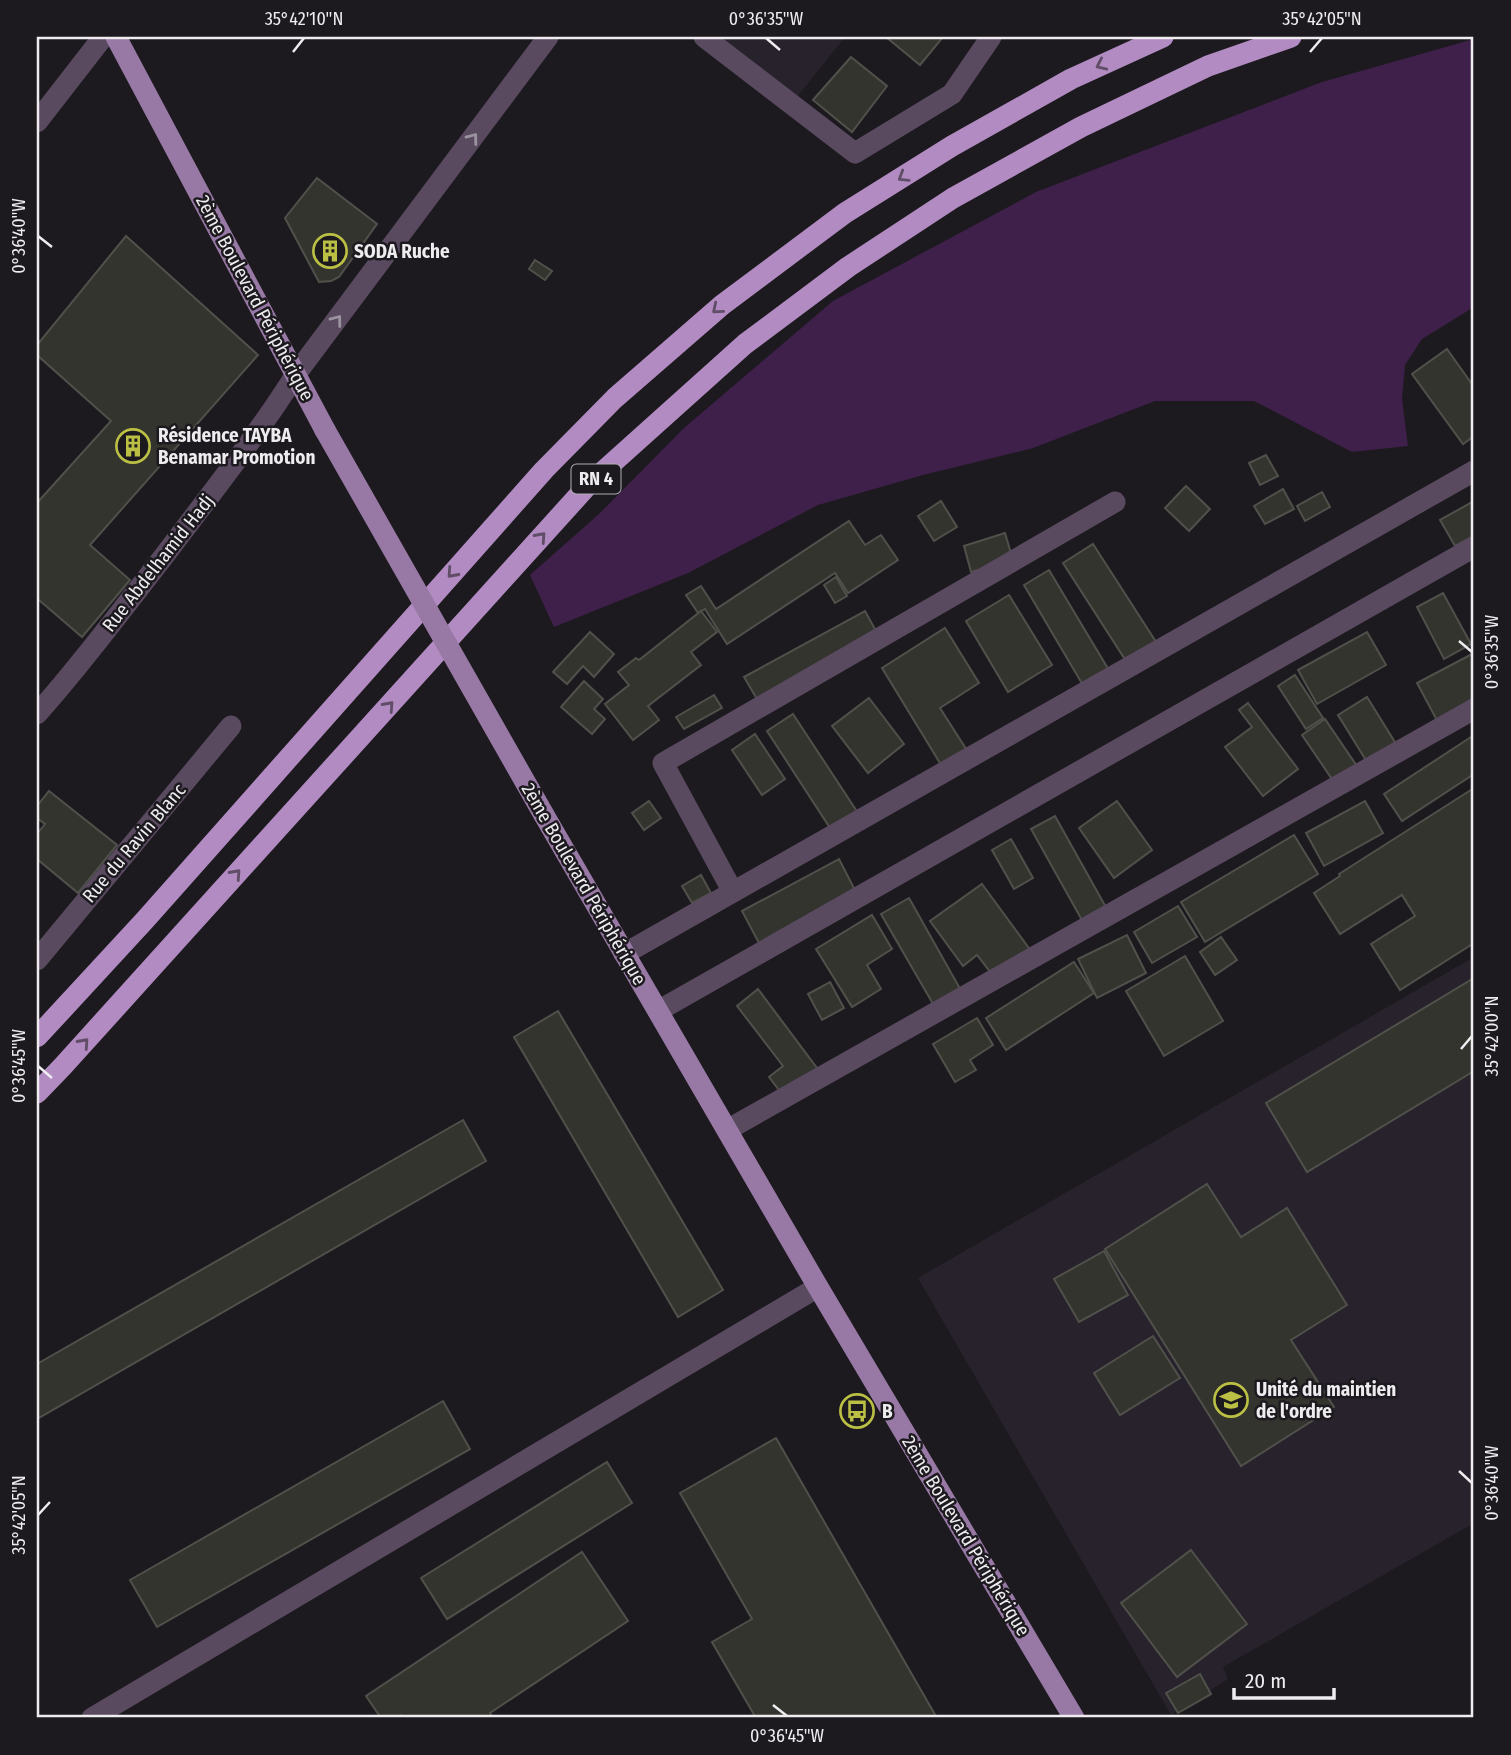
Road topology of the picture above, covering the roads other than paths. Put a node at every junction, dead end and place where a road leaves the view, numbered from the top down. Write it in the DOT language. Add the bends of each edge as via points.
graph roads {
  1 [pos="103,37"];
  2 [pos="116,37"];
  3 [pos="548,37"];
  4 [pos="704,37"];
  5 [pos="991,37"];
  6 [pos="1163,37"];
  7 [pos="1291,37"];
  8 [pos="37,122"];
  9 [pos="296,374"];
  10 [pos="1474,471"];
  11 [pos="1115,502"];
  12 [pos="1474,547"];
  13 [pos="1474,709"];
  14 [pos="37,714"];
  15 [pos="231,726"];
  16 [pos="733,892"];
  17 [pos="624,954"];
  18 [pos="37,960"];
  19 [pos="658,1011"];
  20 [pos="37,1037"];
  21 [pos="37,1093"];
  22 [pos="727,1130"];
  23 [pos="818,1287"];
  24 [pos="92,1718"];
  25 [pos="1074,1718"];
  1 -- 8 [label="street"];
  2 -- 9 [label="main road, 2ème Boulevard Périphérique"];
  9 -- 3 [label="street, Rue Abdelhamid Hadj, one-way"];
  4 -- 5 [label="street" via="855,153 952,93"];
  6 -- 20 [label="highway, RN 4, one-way" via="1071,79 845,213 722,305 624,389 535,480"];
  21 -- 7 [label="highway, RN 4, one-way" via="589,484 745,344 848,267 953,198 1082,127 1208,66"];
  9 -- 14 [label="street, Rue Abdelhamid Hadj" via="228,472"];
  9 -- 17 [label="main road, 2ème Boulevard Périphérique, bridge"];
  10 -- 16 [label="street"];
  11 -- 16 [label="street" via="663,763"];
  12 -- 19 [label="street"];
  13 -- 22 [label="street"];
  15 -- 18 [label="street, Rue du Ravin Blanc"];
  16 -- 17 [label="street"];
  17 -- 19 [label="main road, 2ème Boulevard Périphérique"];
  19 -- 22 [label="main road, 2ème Boulevard Périphérique"];
  22 -- 23 [label="main road, 2ème Boulevard Périphérique"];
  23 -- 24 [label="street"];
  23 -- 25 [label="main road, 2ème Boulevard Périphérique"];
}
